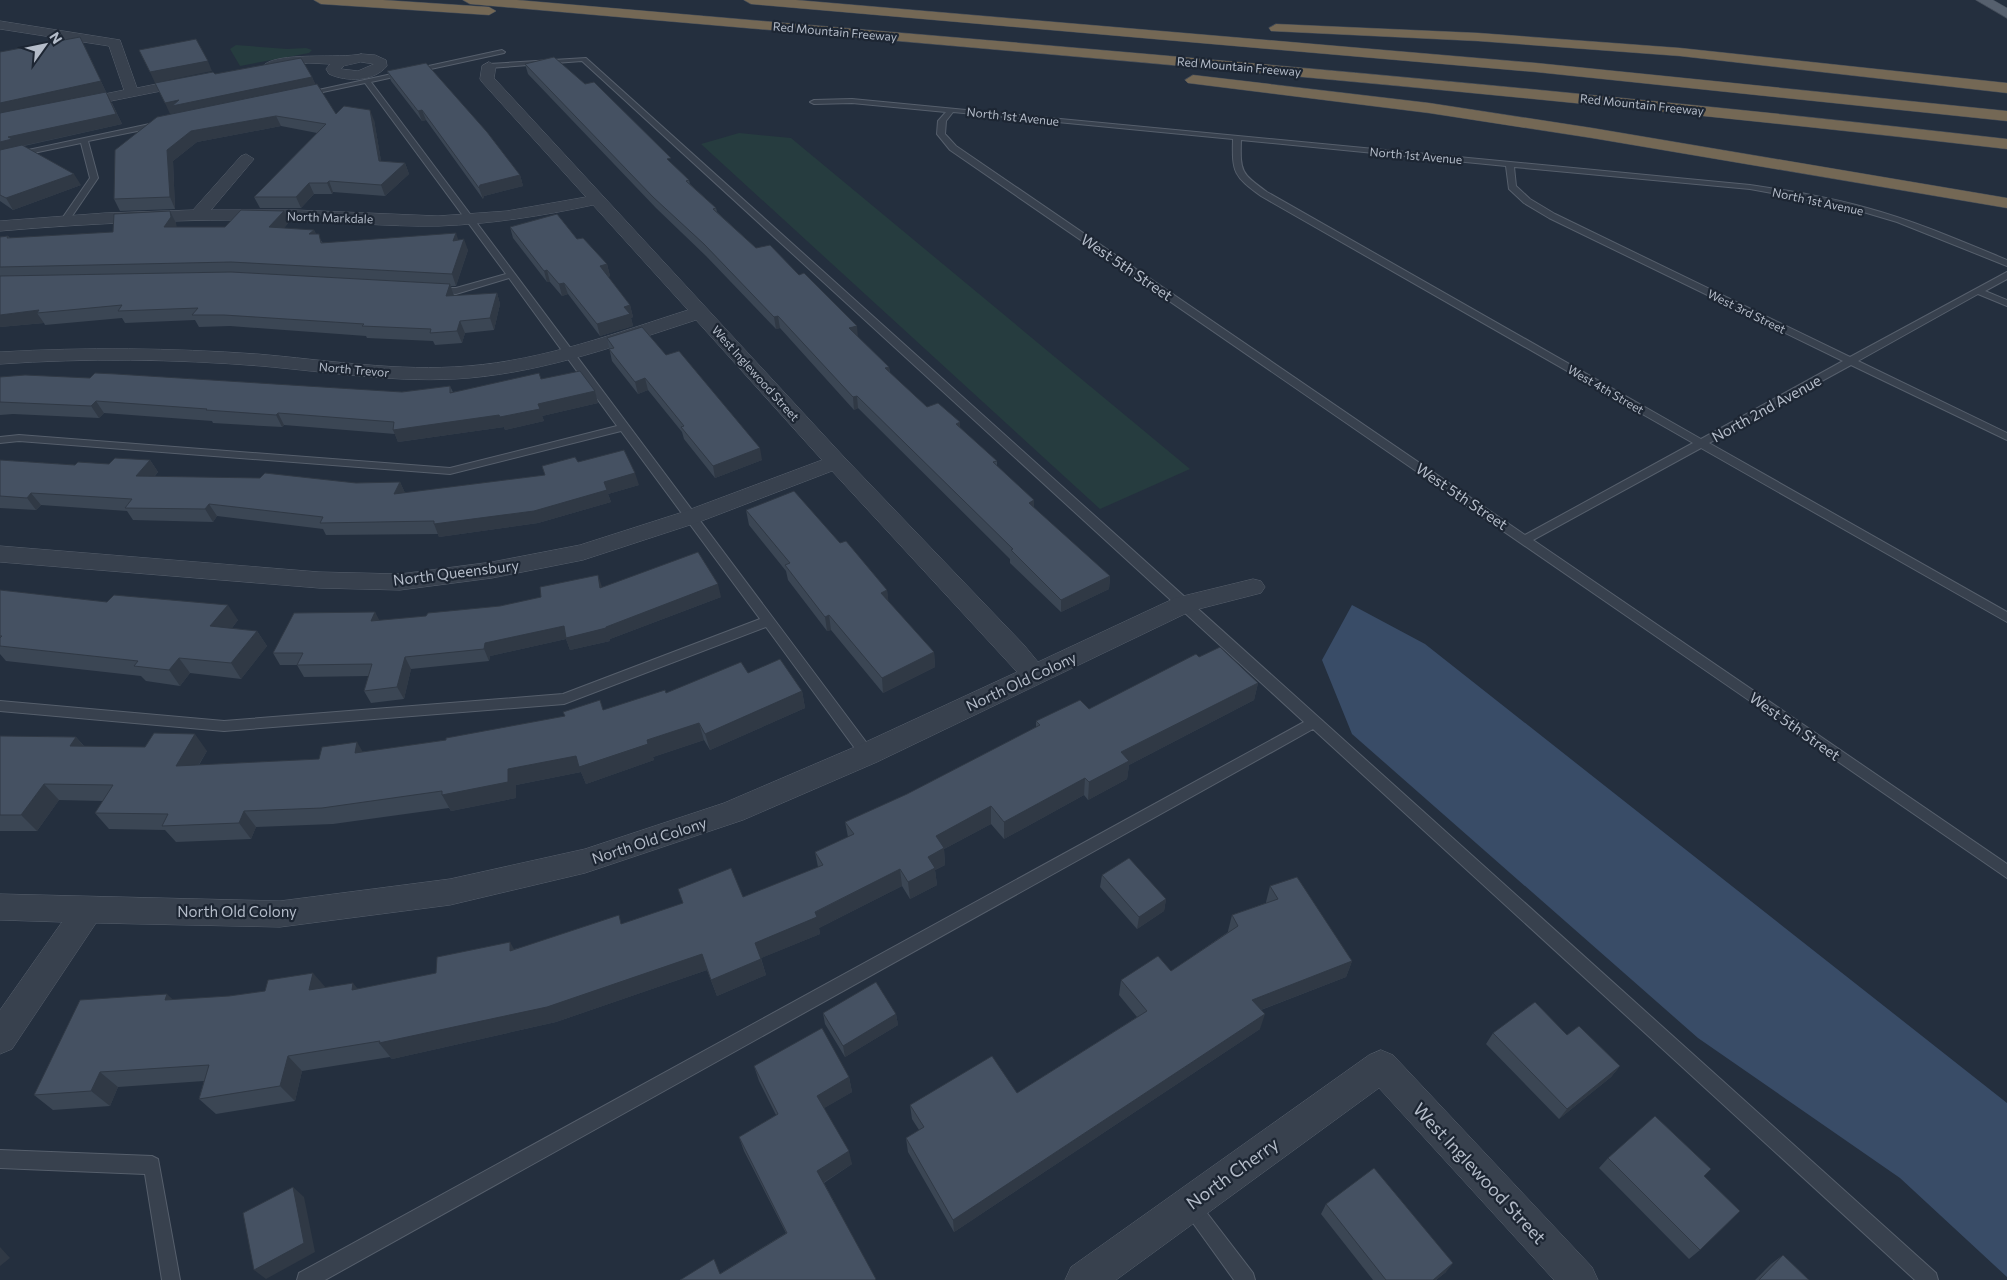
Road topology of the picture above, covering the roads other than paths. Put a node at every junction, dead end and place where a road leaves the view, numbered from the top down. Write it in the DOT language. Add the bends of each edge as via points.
graph roads {
  1 [pos="321,0"];
  2 [pos="470,0"];
  3 [pos="751,0"];
  4 [pos="1983,0"];
  5 [pos="2007,14"];
  6 [pos="628,15"];
  7 [pos="995,20"];
  8 [pos="1199,24"];
  9 [pos="0,25"];
  10 [pos="1258,27"];
  11 [pos="953,42"];
  12 [pos="495,59"];
  13 [pos="345,61"];
  14 [pos="256,69"];
  15 [pos="1141,74"];
  16 [pos="208,78"];
  17 [pos="1177,78"];
  18 [pos="367,81"];
  19 [pos="2007,88"];
  20 [pos="132,93"];
  21 [pos="299,95"];
  22 [pos="814,102"];
  23 [pos="66,106"];
  24 [pos="951,110"];
  25 [pos="2007,116"];
  26 [pos="172,122"];
  27 [pos="1237,138"];
  28 [pos="84,140"];
  29 [pos="2007,144"];
  30 [pos="0,158"];
  31 [pos="246,159"];
  32 [pos="1510,164"];
  33 [pos="598,199"];
  34 [pos="2007,203"];
  35 [pos="199,214"];
  36 [pos="65,220"];
  37 [pos="470,220"];
  38 [pos="0,226"];
  39 [pos="2007,263"];
  40 [pos="511,275"];
  41 [pos="2007,275"];
  42 [pos="427,289"];
  43 [pos="1978,291"];
  44 [pos="2007,303"];
  45 [pos="701,312"];
  46 [pos="569,353"];
  47 [pos="0,358"];
  48 [pos="1851,361"];
  49 [pos="624,427"];
  50 [pos="2007,437"];
  51 [pos="0,440"];
  52 [pos="1701,443"];
  53 [pos="836,462"];
  54 [pos="691,517"];
  55 [pos="1525,540"];
  56 [pos="0,554"];
  57 [pos="1253,587"];
  58 [pos="1184,604"];
  59 [pos="2007,618"];
  60 [pos="768,621"];
  61 [pos="1034,675"];
  62 [pos="0,706"];
  63 [pos="1315,722"];
  64 [pos="867,754"];
  65 [pos="2007,872"];
  66 [pos="0,907"];
  67 [pos="88,910"];
  68 [pos="0,1038"];
  69 [pos="1381,1066"];
  70 [pos="0,1159"];
  71 [pos="1189,1204"];
  72 [pos="171,1280"];
  73 [pos="306,1280"];
  74 [pos="1084,1280"];
  75 [pos="1246,1280"];
  76 [pos="1579,1280"];
  77 [pos="1929,1280"];
  1 -- 6 [label="highway" via="561,17"];
  2 -- 6 [label="highway, Red Mountain Freeway"];
  3 -- 7 [label="highway, Red Mountain Freeway"];
  4 -- 5 [label="main road"];
  6 -- 11 [label="highway, Red Mountain Freeway"];
  7 -- 8 [label="highway"];
  7 -- 25 [label="highway, Red Mountain Freeway" via="1662,80"];
  9 -- 20 [label="street" via="115,43"];
  10 -- 19 [label="highway" via="1631,48 1787,62"];
  11 -- 15 [label="highway" via="1041,62"];
  11 -- 29 [label="highway, Red Mountain Freeway" via="1529,93"];
  12 -- 18 [label="lane"];
  12 -- 33 [label="street, West Inglewood Street" via="487,79"];
  12 -- 58 [label="lane" via="584,59"];
  13 -- 14 [label="street" via="308,59"];
  16 -- 20 [label="street"];
  17 -- 34 [label="highway" via="1429,108"];
  18 -- 21 [label="lane"];
  18 -- 37 [label="lane"];
  20 -- 23 [label="street"];
  22 -- 24 [label="lane, North 1st Avenue" via="852,101"];
  24 -- 27 [label="lane, North 1st Avenue"];
  24 -- 55 [label="lane, West 5th Street" via="942,121 941,134 954,148"];
  26 -- 28 [label="lane"];
  27 -- 32 [label="lane, North 1st Avenue"];
  27 -- 52 [label="lane, West 4th Street" via="1236,166 1245,180 1264,194"];
  28 -- 30 [label="lane"];
  28 -- 36 [label="lane" via="94,178"];
  31 -- 35 [label="street"];
  32 -- 39 [label="lane, North 1st Avenue" via="1750,187 1807,196 1915,226"];
  32 -- 48 [label="lane, West 3rd Street" via="1512,187 1527,201 1552,216"];
  33 -- 37 [label="street, North Markdale" via="535,213"];
  33 -- 45 [label="street, West Inglewood Street"];
  35 -- 36 [label="street, North Markdale"];
  35 -- 37 [label="street, North Markdale"];
  36 -- 38 [label="street, North Markdale"];
  37 -- 40 [label="lane"];
  40 -- 42 [label="lane" via="456,291"];
  40 -- 46 [label="lane"];
  41 -- 43 [label="lane, North 2nd Avenue"];
  43 -- 44 [label="lane"];
  43 -- 48 [label="lane, North 2nd Avenue"];
  45 -- 46 [label="street, North Trevor"];
  45 -- 53 [label="street, West Inglewood Street"];
  46 -- 47 [label="street, North Trevor" via="518,366 411,374 240,359 133,354"];
  46 -- 49 [label="lane"];
  48 -- 50 [label="lane, West 3rd Street"];
  48 -- 52 [label="lane, North 2nd Avenue"];
  49 -- 51 [label="lane" via="450,471 19,438"];
  49 -- 54 [label="lane"];
  52 -- 55 [label="lane, North 2nd Avenue"];
  52 -- 59 [label="lane, West 4th Street"];
  53 -- 54 [label="street, North Queensbury"];
  53 -- 61 [label="street, West Inglewood Street"];
  54 -- 56 [label="street, North Queensbury" via="583,552 492,570 400,582 319,580"];
  54 -- 60 [label="lane"];
  55 -- 65 [label="lane, West 5th Street"];
  57 -- 58 [label="street, North Old Colony"];
  58 -- 61 [label="street, North Old Colony"];
  58 -- 63 [label="lane"];
  60 -- 62 [label="lane" via="564,699 224,726"];
  60 -- 64 [label="lane"];
  61 -- 64 [label="street, North Old Colony"];
  63 -- 73 [label="lane"];
  63 -- 77 [label="lane"];
  64 -- 67 [label="street, North Old Colony" via="724,815 585,861 450,892 280,914"];
  66 -- 67 [label="street, North Old Colony"];
  67 -- 68 [label="street"];
  69 -- 71 [label="street, North Cherry"];
  69 -- 76 [label="street, West Inglewood Street"];
  70 -- 72 [label="lane" via="152,1165"];
  71 -- 74 [label="street, North Cherry"];
  71 -- 75 [label="lane"];
}
